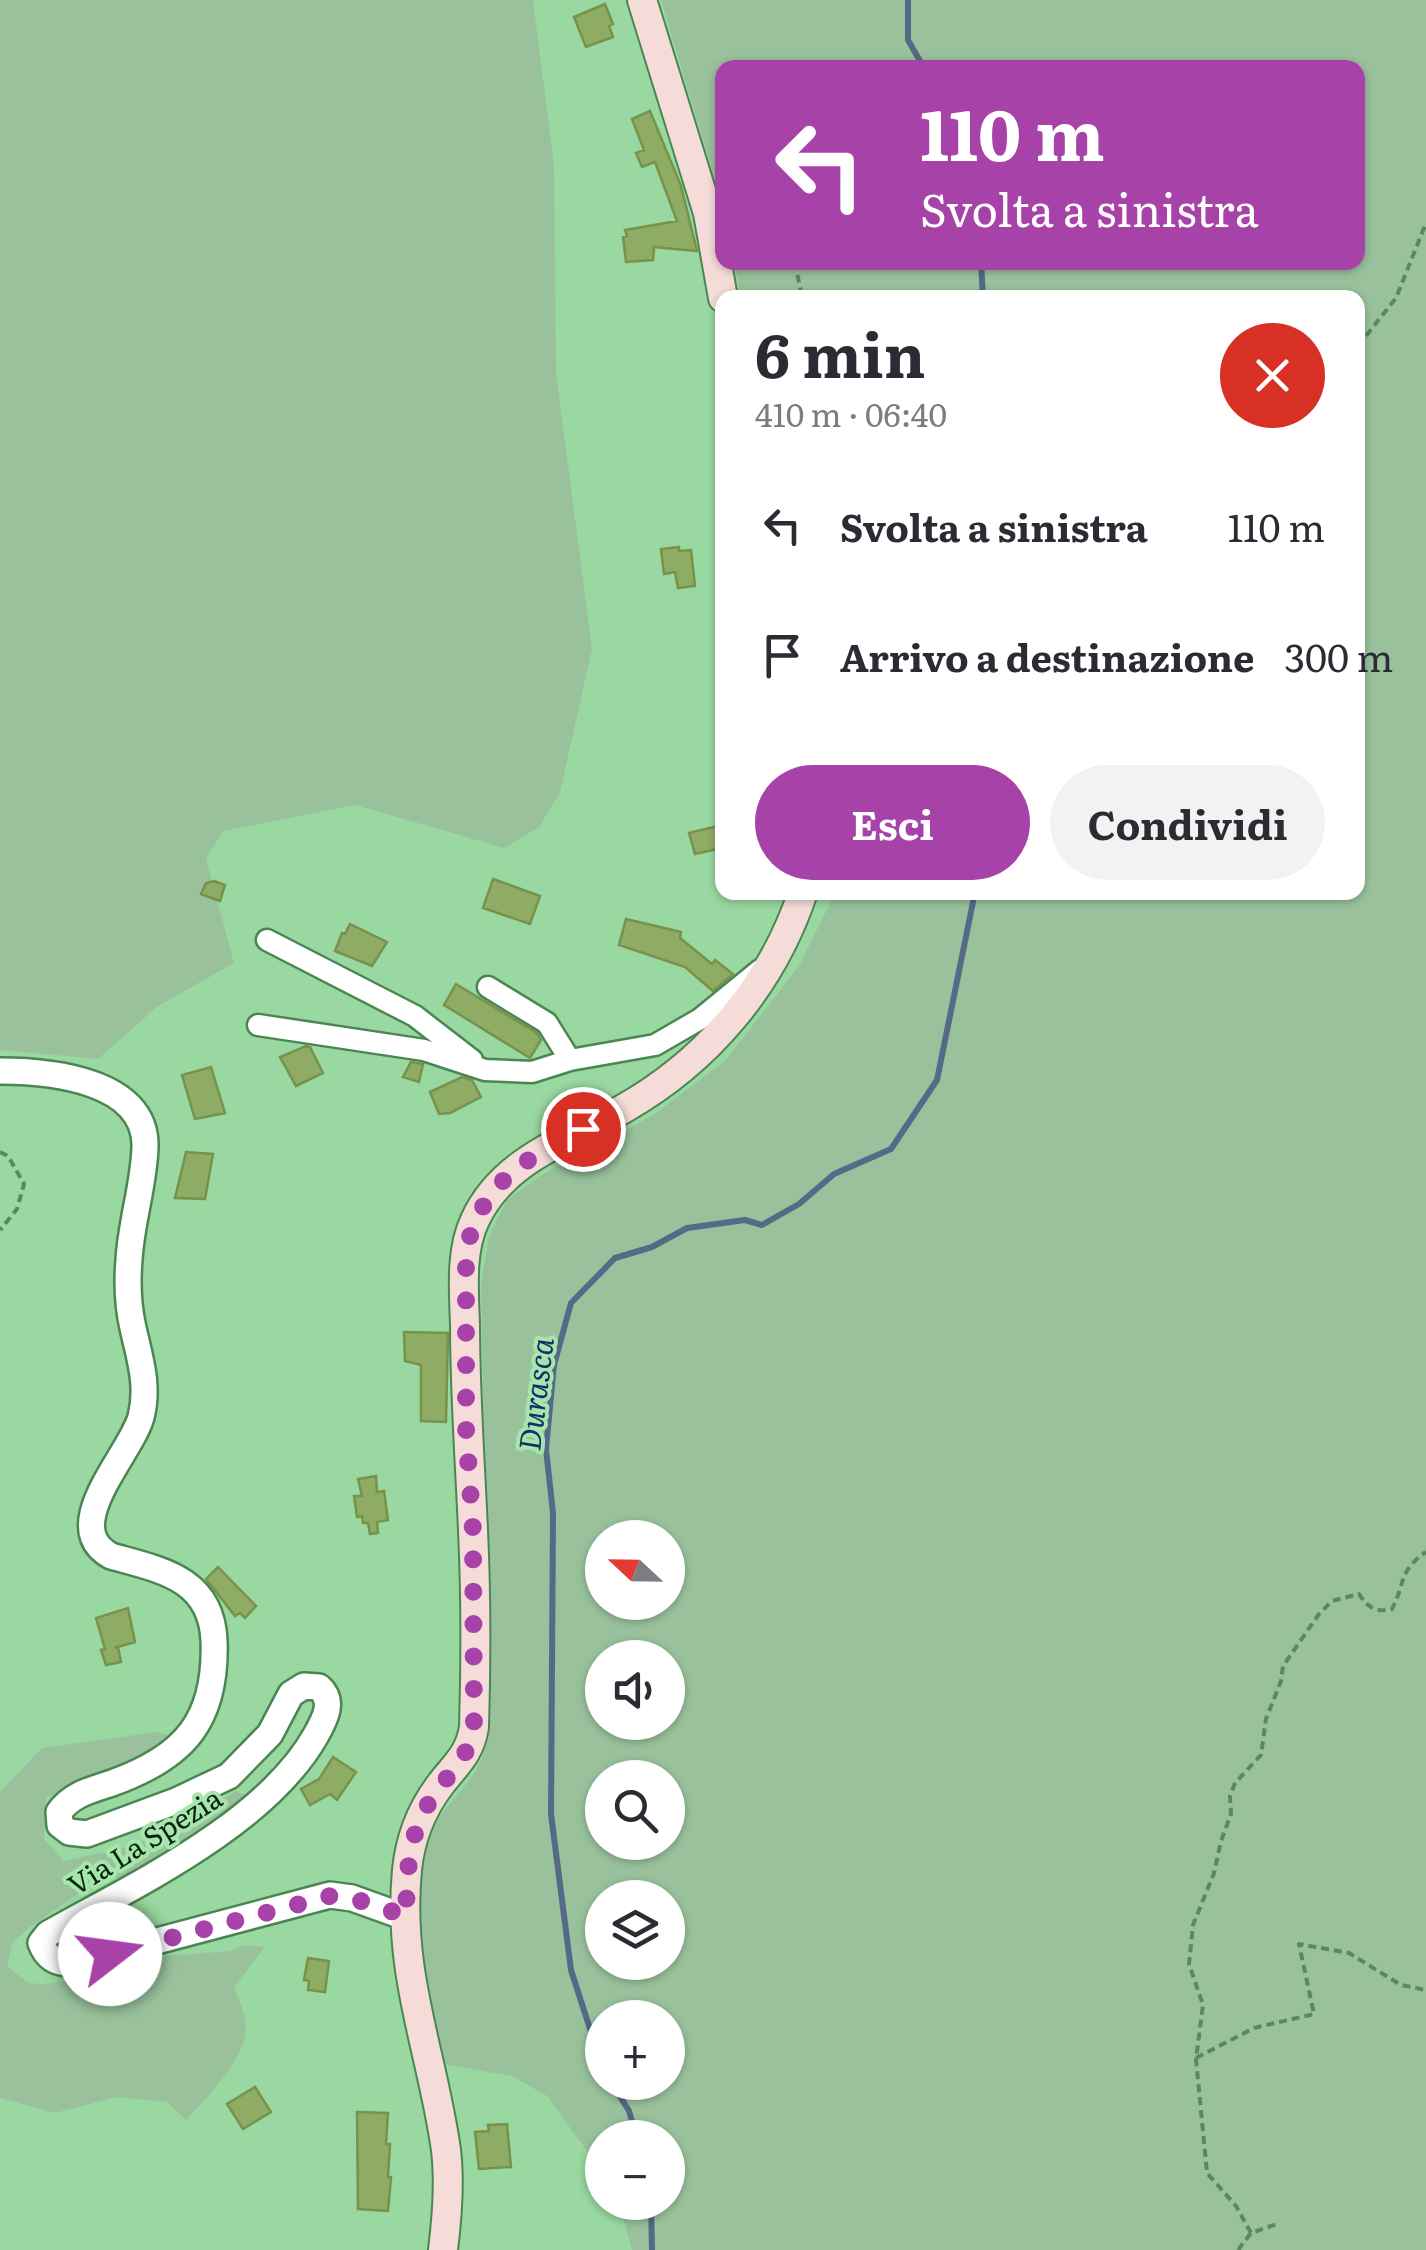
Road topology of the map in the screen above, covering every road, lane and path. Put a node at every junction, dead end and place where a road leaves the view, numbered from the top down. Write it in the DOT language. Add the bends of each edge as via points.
graph roads {
  1 [pos="642,0"];
  2 [pos="1426,223"];
  3 [pos="715,253"];
  4 [pos="1365,337"];
  5 [pos="799,900"];
  6 [pos="267,940"];
  7 [pos="773,960"];
  8 [pos="488,986"];
  9 [pos="258,1025"];
  10 [pos="323,1034"];
  11 [pos="357,1054"];
  12 [pos="570,1060"];
  13 [pos="485,1070"];
  14 [pos="0,1071"];
  15 [pos="0,1152"];
  16 [pos="0,1230"];
  17 [pos="1426,1552"];
  18 [pos="406,1916"];
  19 [pos="1426,1990"];
  20 [pos="1196,2058"];
  21 [pos="1277,2224"];
  22 [pos="1251,2233"];
  23 [pos="443,2250"];
  24 [pos="1238,2250"];
  1 -- 3 [label="main road"];
  2 -- 4 [label="path" via="1396,298"];
  5 -- 7 [label="main road"];
  6 -- 13 [label="street" via="414,1016"];
  7 -- 12 [label="street" via="700,1019 655,1044"];
  7 -- 18 [label="main road" via="710,1046 625,1108 522,1163 486,1199 473,1224 464,1304 474,1727 463,1760 441,1783 412,1838"];
  8 -- 12 [label="street" via="546,1023"];
  9 -- 10 [label="street"];
  10 -- 11 [label="street"];
  10 -- 13 [label="street" via="424,1050"];
  12 -- 13 [label="street" via="532,1072"];
  14 -- 18 [label="street, Via La Spezia" via="94,1084 140,1120 145,1145 128,1291 145,1397 134,1438 96,1497 94,1539 111,1556 186,1582 209,1608 213,1625 211,1687 195,1731 136,1774 73,1798 59,1812 60,1825 87,1834 229,1776 304,1686 324,1691 329,1705 310,1745 275,1788 194,1850 48,1934 41,1942 45,1952 58,1963 74,1963 330,1896"];
  15 -- 16 [label="path" via="24,1184 17,1209"];
  17 -- 20 [label="path" via="1400,1582 1392,1609 1366,1606 1358,1594 1332,1601 1283,1666 1261,1756 1235,1783 1232,1814 1193,1925 1188,1964 1203,2005"];
  18 -- 23 [label="main road" via="407,1967 446,2153"];
  19 -- 20 [label="path" via="1401,1985 1349,1954 1299,1944 1314,2014 1254,2028"];
  20 -- 22 [label="path" via="1207,2173"];
  21 -- 22 [label="path"];
  22 -- 24 [label="path"];
}
